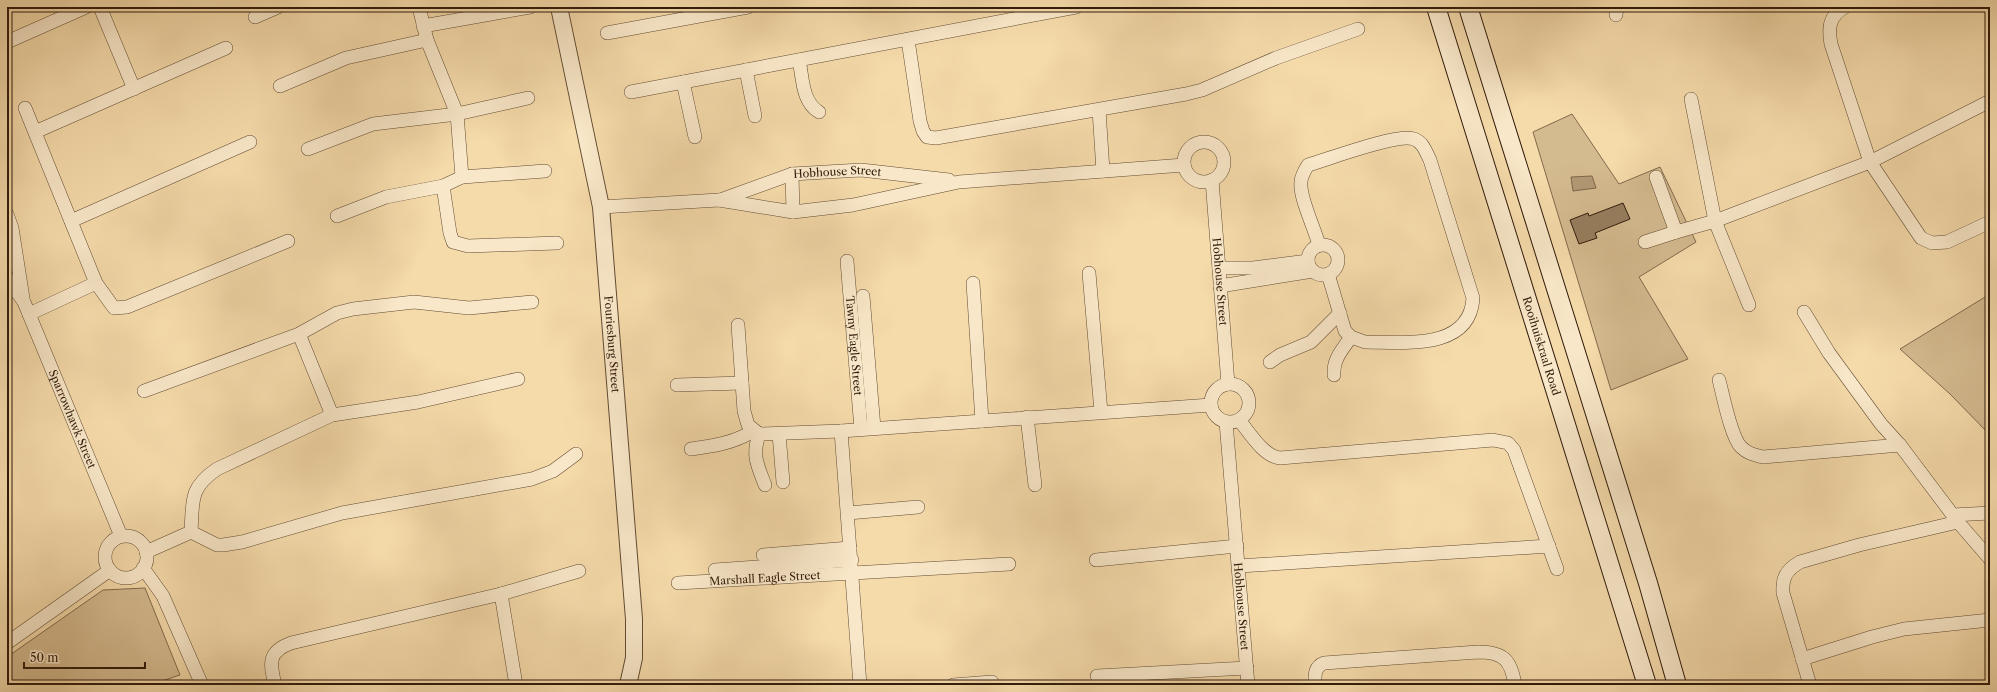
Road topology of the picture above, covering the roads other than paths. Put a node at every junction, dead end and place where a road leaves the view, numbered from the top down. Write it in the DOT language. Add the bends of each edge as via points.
graph roads {
  1 [pos="86,7"];
  2 [pos="100,7"];
  3 [pos="278,7"];
  4 [pos="420,7"];
  5 [pos="530,7"];
  6 [pos="559,7"];
  7 [pos="748,7"];
  8 [pos="1076,7"];
  9 [pos="1436,7"];
  10 [pos="1468,7"];
  11 [pos="1845,7"];
  12 [pos="255,17"];
  13 [pos="423,26"];
  14 [pos="1358,29"];
  15 [pos="607,33"];
  16 [pos="427,40"];
  17 [pos="908,40"];
  18 [pos="7,42"];
  19 [pos="226,48"];
  20 [pos="799,60"];
  21 [pos="746,70"];
  22 [pos="683,82"];
  23 [pos="280,86"];
  24 [pos="134,89"];
  25 [pos="631,92"];
  26 [pos="528,98"];
  27 [pos="1691,99"];
  28 [pos="1990,101"];
  29 [pos="25,108"];
  30 [pos="1099,110"];
  31 [pos="819,112"];
  32 [pos="457,114"];
  33 [pos="755,116"];
  34 [pos="35,132"];
  35 [pos="695,137"];
  36 [pos="250,142"];
  37 [pos="308,149"];
  38 [pos="1870,162"];
  39 [pos="1184,165"];
  40 [pos="546,171"];
  41 [pos="1103,171"];
  42 [pos="792,174"];
  43 [pos="462,176"];
  44 [pos="1656,177"];
  45 [pos="1212,180"];
  46 [pos="959,182"];
  47 [pos="443,186"];
  48 [pos="719,200"];
  49 [pos="602,207"];
  50 [pos="793,212"];
  51 [pos="7,214"];
  52 [pos="337,216"];
  53 [pos="71,221"];
  54 [pos="1715,221"];
  55 [pos="1990,222"];
  56 [pos="1676,232"];
  57 [pos="288,241"];
  58 [pos="1645,242"];
  59 [pos="557,243"];
  60 [pos="1319,245"];
  61 [pos="847,261"];
  62 [pos="1310,266"];
  63 [pos="1219,268"];
  64 [pos="1089,273"];
  65 [pos="1328,274"];
  66 [pos="7,278"];
  67 [pos="96,283"];
  68 [pos="973,283"];
  69 [pos="1220,286"];
  70 [pos="862,296"];
  71 [pos="532,302"];
  72 [pos="1749,305"];
  73 [pos="26,308"];
  74 [pos="1804,312"];
  75 [pos="1340,313"];
  76 [pos="738,325"];
  77 [pos="299,334"];
  78 [pos="1351,337"];
  79 [pos="1270,362"];
  80 [pos="1334,375"];
  81 [pos="518,379"];
  82 [pos="1719,380"];
  83 [pos="742,383"];
  84 [pos="1228,384"];
  85 [pos="677,385"];
  86 [pos="144,391"];
  87 [pos="1211,405"];
  88 [pos="1100,412"];
  89 [pos="332,415"];
  90 [pos="1027,417"];
  91 [pos="982,421"];
  92 [pos="1232,421"];
  93 [pos="868,429"];
  94 [pos="841,431"];
  95 [pos="756,432"];
  96 [pos="779,434"];
  97 [pos="1900,445"];
  98 [pos="691,449"];
  99 [pos="576,454"];
  100 [pos="783,482"];
  101 [pos="765,485"];
  102 [pos="1035,485"];
  103 [pos="918,507"];
  104 [pos="848,513"];
  105 [pos="1990,513"];
  106 [pos="1956,518"];
  107 [pos="191,532"];
  108 [pos="121,536"];
  109 [pos="1237,546"];
  110 [pos="1549,546"];
  111 [pos="146,552"];
  112 [pos="763,555"];
  113 [pos="1990,559"];
  114 [pos="851,560"];
  115 [pos="1096,560"];
  116 [pos="1009,564"];
  117 [pos="1239,566"];
  118 [pos="143,568"];
  119 [pos="1557,569"];
  120 [pos="110,570"];
  121 [pos="715,570"];
  122 [pos="579,571"];
  123 [pos="678,583"];
  124 [pos="501,594"];
  125 [pos="1990,620"];
  126 [pos="7,643"];
  127 [pos="1802,658"];
  128 [pos="1247,668"];
  129 [pos="1097,676"];
  130 [pos="992,682"];
  131 [pos="202,685"];
  132 [pos="275,685"];
  133 [pos="516,685"];
  134 [pos="628,685"];
  135 [pos="860,685"];
  136 [pos="953,685"];
  137 [pos="1248,685"];
  138 [pos="1315,685"];
  139 [pos="1515,685"];
  140 [pos="1647,685"];
  141 [pos="1677,685"];
  142 [pos="1810,685"];
  1 -- 18 [label="street"];
  2 -- 24 [label="street"];
  3 -- 12 [label="street"];
  4 -- 13 [label="street"];
  5 -- 13 [label="street"];
  6 -- 49 [label="street, Fouriesburg Street"];
  7 -- 15 [label="street"];
  8 -- 17 [label="street"];
  9 -- 140 [label="main road, Rooihuiskraal Road"];
  10 -- 141 [label="main road" via="1646,576"];
  11 -- 38 [label="street" via="1836,12 1829,33"];
  13 -- 16 [label="street"];
  14 -- 30 [label="street" via="1276,58 1202,90"];
  16 -- 23 [label="street" via="346,58"];
  16 -- 32 [label="street"];
  17 -- 20 [label="street"];
  17 -- 30 [label="street" via="920,121 928,137 936,138"];
  19 -- 24 [label="street"];
  20 -- 21 [label="street"];
  20 -- 31 [label="street" via="807,100"];
  21 -- 22 [label="street"];
  21 -- 33 [label="street"];
  22 -- 25 [label="street"];
  22 -- 35 [label="street"];
  24 -- 34 [label="street"];
  26 -- 32 [label="street"];
  27 -- 54 [label="street"];
  28 -- 38 [label="street"];
  29 -- 34 [label="street"];
  30 -- 41 [label="street"];
  32 -- 37 [label="street" via="368,126"];
  32 -- 43 [label="street"];
  34 -- 53 [label="street"];
  36 -- 53 [label="street"];
  38 -- 54 [label="street"];
  38 -- 55 [label="street" via="1911,224 1922,238 1932,244 1947,242"];
  39 -- 41 [label="street, Hobhouse Street"];
  39 -- 45 [label="street" via="1186,172 1196,180"];
  39 -- 45 [label="street" via="1186,151 1193,145 1206,142 1213,144 1220,150 1224,163 1219,175"];
  40 -- 43 [label="street"];
  41 -- 46 [label="street, Hobhouse Street"];
  42 -- 46 [label="street, Hobhouse Street" via="861,170"];
  42 -- 48 [label="street, Hobhouse Street"];
  42 -- 50 [label="street"];
  43 -- 47 [label="street"];
  44 -- 56 [label="street"];
  45 -- 63 [label="street, Hobhouse Street"];
  46 -- 50 [label="street, Hobhouse Street" via="853,205"];
  47 -- 52 [label="street" via="386,197"];
  47 -- 59 [label="street" via="450,232 456,244 468,246"];
  48 -- 49 [label="street, Hobhouse Street"];
  48 -- 50 [label="street, Hobhouse Street"];
  49 -- 134 [label="street, Fouriesburg Street" via="634,619 634,658"];
  51 -- 73 [label="street, Sparrowhawk Street" via="12,228"];
  53 -- 67 [label="street"];
  54 -- 56 [label="street"];
  54 -- 72 [label="street"];
  56 -- 58 [label="street"];
  57 -- 67 [label="street" via="122,309 112,306"];
  60 -- 62 [label="street" via="1312,249"];
  60 -- 65 [label="street" via="1331,246 1338,255 1337,266"];
  60 -- 78 [label="street" via="1300,182 1308,165 1398,138 1414,139 1423,145 1473,298 1472,310 1463,325 1452,334 1432,341 1365,342"];
  61 -- 93 [label="street, Tawny Eagle Street"];
  62 -- 63 [label="street"];
  62 -- 65 [label="street" via="1317,274"];
  62 -- 69 [label="street"];
  63 -- 69 [label="street, Hobhouse Street"];
  64 -- 88 [label="street"];
  65 -- 75 [label="street"];
  66 -- 73 [label="street, Sparrowhawk Street"];
  67 -- 73 [label="street"];
  68 -- 91 [label="street"];
  69 -- 84 [label="street, Hobhouse Street"];
  70 -- 93 [label="street, Tawny Eagle Street"];
  71 -- 77 [label="street" via="469,308 414,302 352,309 337,313"];
  73 -- 108 [label="street, Sparrowhawk Street"];
  74 -- 97 [label="street" via="1829,353 1880,424"];
  75 -- 78 [label="street" via="1345,331"];
  75 -- 79 [label="street" via="1311,342"];
  76 -- 83 [label="street"];
  77 -- 86 [label="street"];
  77 -- 89 [label="street"];
  78 -- 80 [label="street" via="1335,360"];
  81 -- 89 [label="street" via="418,402"];
  82 -- 97 [label="street" via="1734,434 1740,446 1750,454 1764,457"];
  83 -- 85 [label="street"];
  83 -- 95 [label="street" via="748,425"];
  84 -- 87 [label="street" via="1213,394"];
  84 -- 92 [label="street" via="1240,387 1248,397 1248,410"];
  87 -- 88 [label="street"];
  87 -- 92 [label="street" via="1216,416"];
  88 -- 90 [label="street"];
  89 -- 107 [label="street" via="205,477 193,495"];
  90 -- 91 [label="street"];
  90 -- 102 [label="street"];
  91 -- 93 [label="street"];
  92 -- 109 [label="street, Hobhouse Street"];
  92 -- 110 [label="street" via="1272,457 1280,458 1493,440 1508,443 1514,450"];
  93 -- 94 [label="street"];
  94 -- 96 [label="street"];
  94 -- 104 [label="street"];
  95 -- 96 [label="street"];
  95 -- 98 [label="street" via="722,444"];
  95 -- 101 [label="street" via="755,460"];
  96 -- 100 [label="street"];
  97 -- 106 [label="street"];
  99 -- 107 [label="street" via="552,471 532,479 342,513 237,543 217,545"];
  103 -- 104 [label="street"];
  104 -- 114 [label="street"];
  105 -- 106 [label="street"];
  106 -- 113 [label="street"];
  106 -- 127 [label="street" via="1800,562 1791,567 1782,583 1783,593"];
  107 -- 111 [label="street"];
  108 -- 111 [label="street" via="134,537 144,546"];
  108 -- 120 [label="street" via="111,542 106,549 106,563"];
  109 -- 115 [label="street"];
  109 -- 117 [label="street, Hobhouse Street"];
  110 -- 117 [label="street"];
  110 -- 119 [label="street"];
  111 -- 118 [label="street"];
  112 -- 114 [label="street, Marshall Eagle Street"];
  114 -- 116 [label="street, Marshall Eagle Street"];
  114 -- 121 [label="street, Marshall Eagle Street"];
  114 -- 123 [label="street, Marshall Eagle Street"];
  114 -- 135 [label="street"];
  117 -- 128 [label="street, Hobhouse Street"];
  118 -- 120 [label="street" via="133,576 126,577 114,574"];
  118 -- 131 [label="street" via="163,596"];
  120 -- 126 [label="street"];
  122 -- 124 [label="street"];
  124 -- 132 [label="street" via="286,645 272,657"];
  124 -- 133 [label="street"];
  125 -- 127 [label="street" via="1893,632"];
  127 -- 142 [label="street"];
  128 -- 129 [label="street"];
  128 -- 137 [label="street, Hobhouse Street"];
  130 -- 136 [label="street"];
  138 -- 139 [label="street" via="1316,669 1324,663 1478,652 1495,653 1508,660"];
}
